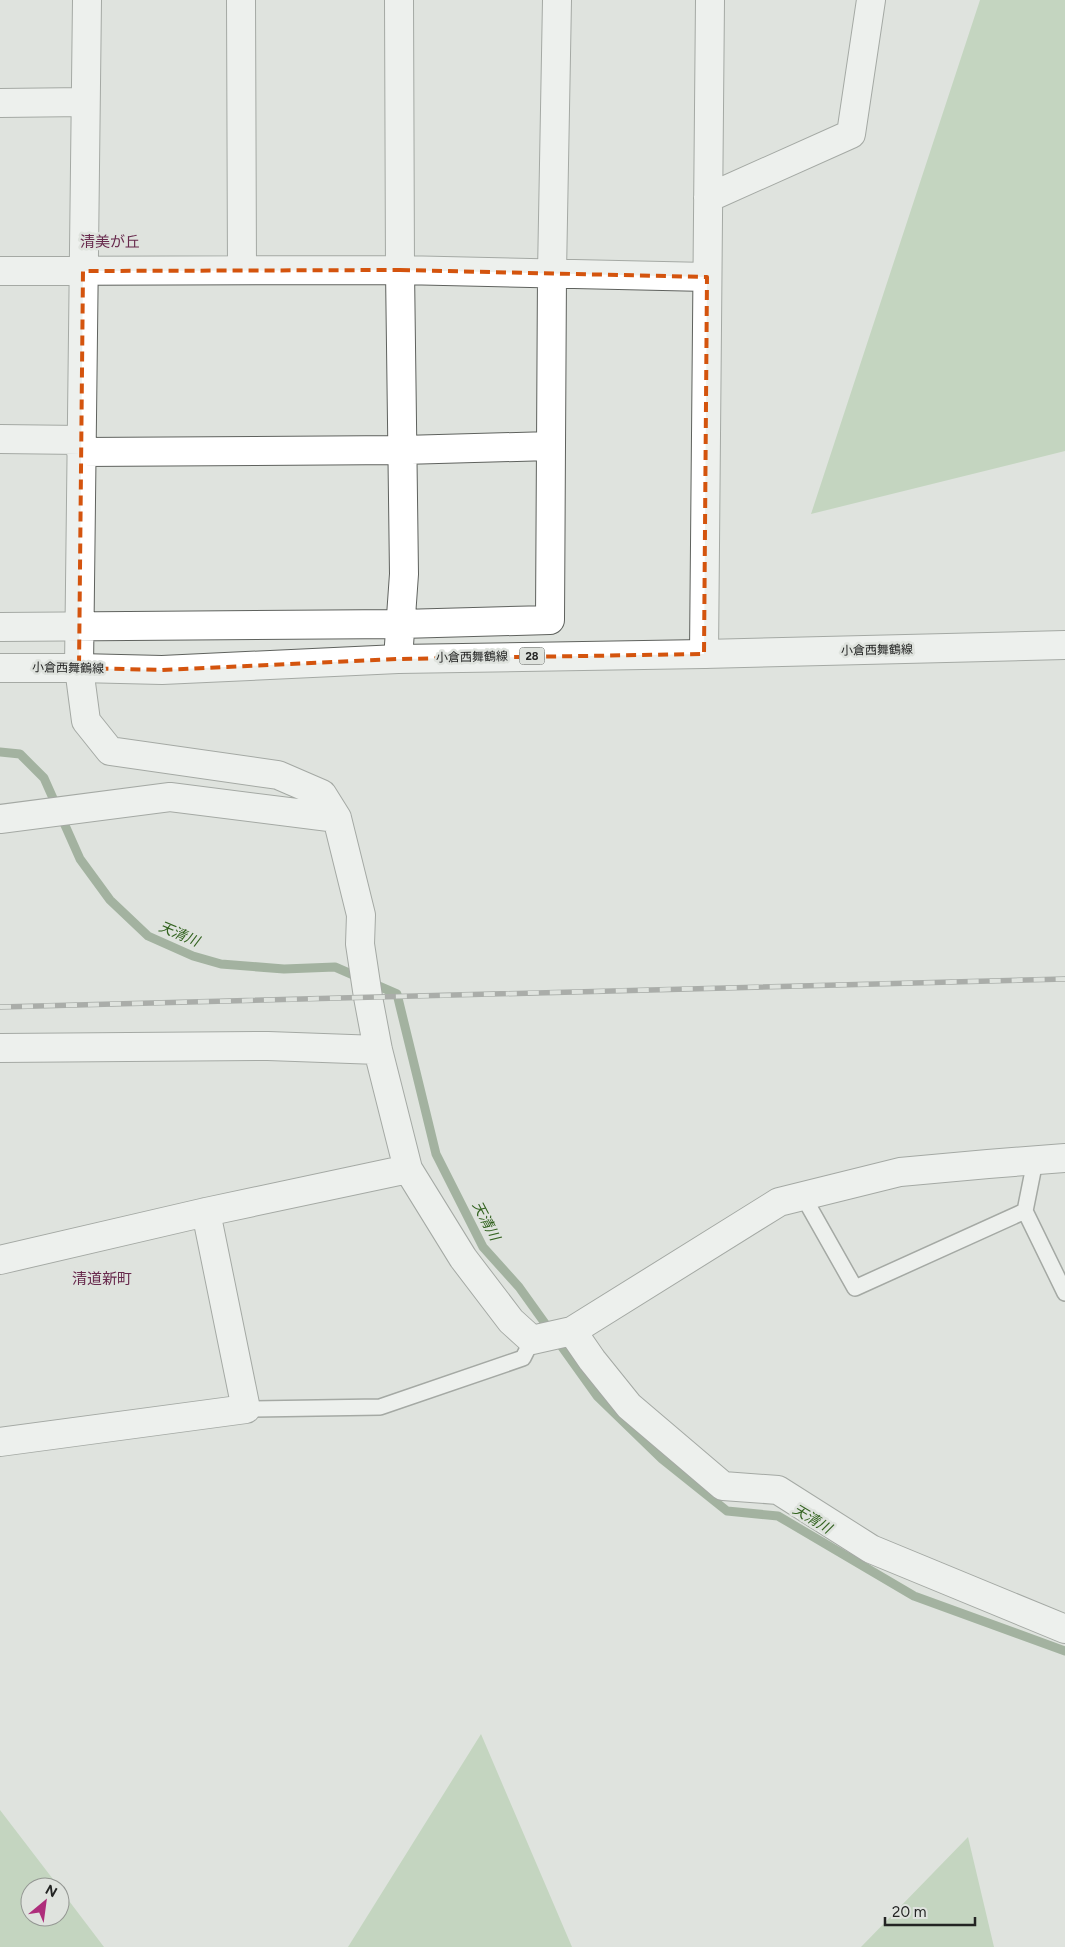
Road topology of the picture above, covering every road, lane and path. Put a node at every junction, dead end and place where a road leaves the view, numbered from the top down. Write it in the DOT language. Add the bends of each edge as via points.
graph roads {
  1 [pos="87,0"];
  2 [pos="241,0"];
  3 [pos="399,0"];
  4 [pos="557,0"];
  5 [pos="710,0"];
  6 [pos="871,0"];
  7 [pos="85,102"];
  8 [pos="0,103"];
  9 [pos="708,198"];
  10 [pos="242,270"];
  11 [pos="400,270"];
  12 [pos="0,271"];
  13 [pos="83,271"];
  14 [pos="552,273"];
  15 [pos="707,277"];
  16 [pos="0,439"];
  17 [pos="81,446"];
  18 [pos="551,446"];
  19 [pos="402,450"];
  20 [pos="401,624"];
  21 [pos="0,627"];
  22 [pos="79,627"];
  23 [pos="1065,645"];
  24 [pos="704,654"];
  25 [pos="398,659"];
  26 [pos="0,668"];
  27 [pos="79,668"];
  28 [pos="337,818"];
  29 [pos="0,819"];
  30 [pos="0,1048"];
  31 [pos="378,1050"];
  32 [pos="1065,1158"];
  33 [pos="1035,1160"];
  34 [pos="408,1169"];
  35 [pos="803,1196"];
  36 [pos="1025,1211"];
  37 [pos="206,1212"];
  38 [pos="0,1260"];
  39 [pos="1065,1293"];
  40 [pos="572,1331"];
  41 [pos="532,1340"];
  42 [pos="246,1409"];
  43 [pos="0,1442"];
  44 [pos="1065,1629"];
  1 -- 7 [label="street"];
  2 -- 10 [label="street"];
  3 -- 11 [label="street"];
  4 -- 14 [label="street"];
  5 -- 9 [label="street"];
  6 -- 9 [label="street" via="851,134"];
  7 -- 8 [label="street"];
  7 -- 13 [label="street"];
  9 -- 15 [label="street"];
  10 -- 11 [label="street"];
  10 -- 13 [label="street"];
  11 -- 14 [label="street"];
  11 -- 19 [label="street"];
  12 -- 13 [label="street"];
  13 -- 17 [label="street"];
  14 -- 15 [label="street"];
  14 -- 18 [label="street"];
  15 -- 24 [label="street"];
  16 -- 17 [label="street"];
  17 -- 19 [label="street"];
  17 -- 22 [label="street"];
  18 -- 19 [label="street"];
  18 -- 20 [label="street" via="550,620"];
  19 -- 20 [label="street" via="404,574"];
  20 -- 22 [label="street"];
  20 -- 25 [label="street"];
  21 -- 22 [label="street"];
  22 -- 27 [label="street"];
  23 -- 24 [label="street, 小倉西舞鶴線 / 28"];
  24 -- 25 [label="street, 小倉西舞鶴線 / 28"];
  25 -- 27 [label="street, 小倉西舞鶴線 / 28" via="162,670"];
  26 -- 27 [label="street, 小倉西舞鶴線 / 28"];
  27 -- 28 [label="street" via="86,721 110,751 278,775 322,794"];
  28 -- 29 [label="street" via="170,797"];
  28 -- 31 [label="street" via="361,915 360,944"];
  30 -- 31 [label="street" via="268,1046"];
  31 -- 34 [label="street"];
  32 -- 33 [label="street"];
  33 -- 35 [label="street" via="900,1172"];
  33 -- 36 [label="lane"];
  34 -- 37 [label="street"];
  34 -- 41 [label="street" via="462,1258"];
  35 -- 36 [label="lane" via="855,1288"];
  35 -- 40 [label="street" via="779,1202"];
  36 -- 39 [label="lane"];
  37 -- 38 [label="street"];
  37 -- 42 [label="street"];
  40 -- 41 [label="street"];
  40 -- 44 [label="street" via="630,1406 723,1486 778,1490 871,1549"];
  41 -- 42 [label="lane" via="524,1358 380,1407"];
  42 -- 43 [label="street"];
}
